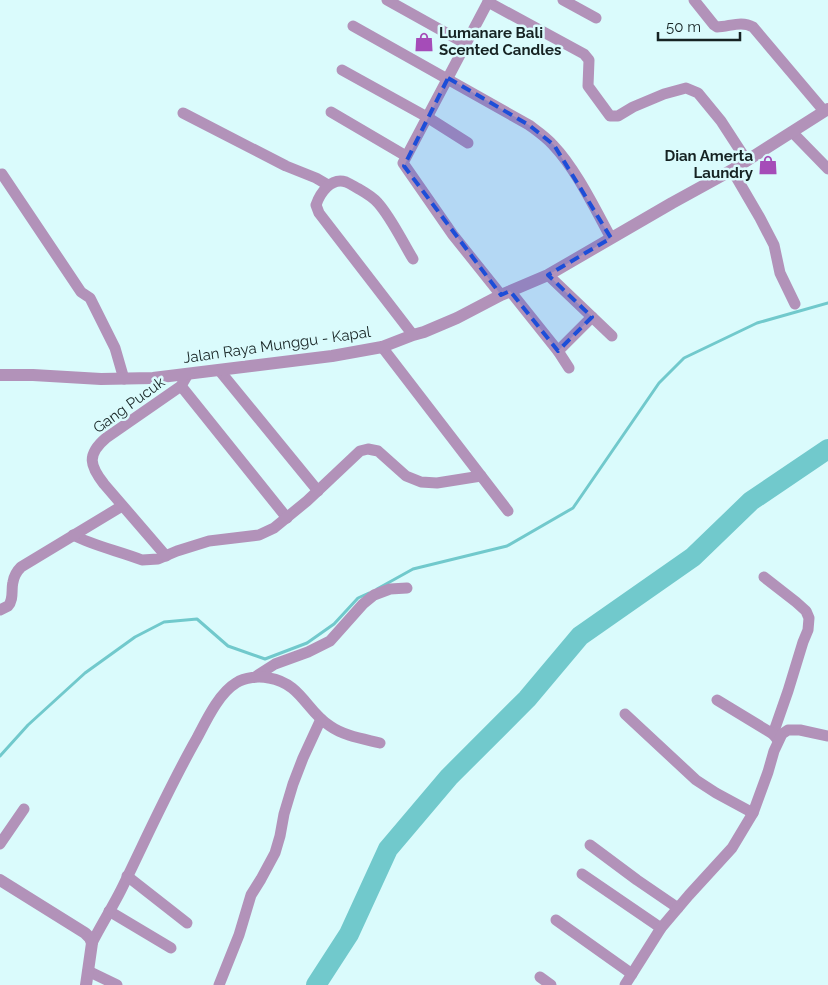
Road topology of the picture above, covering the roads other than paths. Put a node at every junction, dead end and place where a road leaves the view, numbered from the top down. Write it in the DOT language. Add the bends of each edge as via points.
graph roads {
  1 [pos="387,0"];
  2 [pos="563,0"];
  3 [pos="694,0"];
  4 [pos="486,2"];
  5 [pos="704,5"];
  6 [pos="596,18"];
  7 [pos="353,26"];
  8 [pos="466,44"];
  9 [pos="342,70"];
  10 [pos="448,78"];
  11 [pos="826,110"];
  12 [pos="331,112"];
  13 [pos="183,113"];
  14 [pos="427,117"];
  15 [pos="792,132"];
  16 [pos="468,144"];
  17 [pos="405,160"];
  18 [pos="747,161"];
  19 [pos="828,169"];
  20 [pos="732,170"];
  21 [pos="2,174"];
  22 [pos="328,185"];
  23 [pos="611,238"];
  24 [pos="413,259"];
  25 [pos="548,275"];
  26 [pos="506,293"];
  27 [pos="795,304"];
  28 [pos="592,317"];
  29 [pos="413,335"];
  30 [pos="612,336"];
  31 [pos="382,347"];
  32 [pos="558,351"];
  33 [pos="569,368"];
  34 [pos="220,370"];
  35 [pos="188,374"];
  36 [pos="0,375"];
  37 [pos="124,379"];
  38 [pos="181,386"];
  39 [pos="481,476"];
  40 [pos="318,491"];
  41 [pos="122,506"];
  42 [pos="508,512"];
  43 [pos="288,518"];
  44 [pos="73,535"];
  45 [pos="166,556"];
  46 [pos="764,578"];
  47 [pos="406,588"];
  48 [pos="0,610"];
  49 [pos="255,677"];
  50 [pos="717,700"];
  51 [pos="625,714"];
  52 [pos="321,720"];
  53 [pos="828,736"];
  54 [pos="776,737"];
  55 [pos="380,742"];
  56 [pos="24,809"];
  57 [pos="753,813"];
  58 [pos="0,844"];
  59 [pos="590,845"];
  60 [pos="582,874"];
  61 [pos="127,876"];
  62 [pos="0,880"];
  63 [pos="678,908"];
  64 [pos="109,911"];
  65 [pos="556,920"];
  66 [pos="187,922"];
  67 [pos="661,928"];
  68 [pos="92,943"];
  69 [pos="171,948"];
  70 [pos="88,971"];
  71 [pos="632,974"];
  72 [pos="540,977"];
  73 [pos="86,985"];
  74 [pos="118,985"];
  75 [pos="219,985"];
  76 [pos="551,985"];
  77 [pos="625,985"];
  1 -- 8 [label="street"];
  2 -- 6 [label="street"];
  3 -- 5 [label="street"];
  4 -- 8 [label="street"];
  4 -- 18 [label="street" via="584,54 589,60 588,86 608,115 618,116 664,94 686,88 698,93"];
  5 -- 11 [label="street" via="714,26 742,23 753,27"];
  7 -- 10 [label="street"];
  8 -- 10 [label="street"];
  9 -- 14 [label="street"];
  10 -- 14 [label="street"];
  10 -- 23 [label="street" via="539,132 554,145 580,182"];
  11 -- 15 [label="street, Jalan Raya Munggu - Kapal"];
  12 -- 17 [label="street"];
  13 -- 22 [label="street"];
  14 -- 16 [label="street"];
  14 -- 17 [label="street"];
  15 -- 18 [label="street, Jalan Raya Munggu - Kapal"];
  15 -- 19 [label="street"];
  17 -- 26 [label="street" via="453,235"];
  18 -- 20 [label="street, Jalan Raya Munggu - Kapal"];
  20 -- 23 [label="street, Jalan Raya Munggu - Kapal"];
  20 -- 27 [label="street" via="774,245 780,273"];
  21 -- 37 [label="street" via="81,292 90,298 114,348"];
  22 -- 24 [label="street" via="346,182 377,202"];
  22 -- 29 [label="street" via="317,201 316,209"];
  23 -- 25 [label="street, Jalan Raya Munggu - Kapal"];
  25 -- 26 [label="street, Jalan Raya Munggu - Kapal"];
  25 -- 28 [label="street"];
  26 -- 29 [label="street, Jalan Raya Munggu - Kapal" via="457,318"];
  26 -- 32 [label="street"];
  28 -- 30 [label="street"];
  28 -- 32 [label="street"];
  29 -- 31 [label="street, Jalan Raya Munggu - Kapal"];
  31 -- 34 [label="street, Jalan Raya Munggu - Kapal"];
  31 -- 39 [label="street"];
  32 -- 33 [label="street"];
  34 -- 35 [label="street, Jalan Raya Munggu - Kapal"];
  34 -- 40 [label="street"];
  35 -- 37 [label="street, Jalan Raya Munggu - Kapal"];
  35 -- 38 [label="street, Gang Pucuk"];
  36 -- 37 [label="street, Jalan Raya Munggu - Kapal"];
  38 -- 41 [label="street, Gang Pucuk" via="106,438 92,455 95,472"];
  38 -- 43 [label="street"];
  39 -- 40 [label="street" via="437,483 421,482 406,476 378,451 368,450 360,451"];
  39 -- 42 [label="street"];
  40 -- 43 [label="street"];
  41 -- 44 [label="street"];
  41 -- 45 [label="street, Gang Pucuk"];
  43 -- 45 [label="street" via="258,535 209,541"];
  44 -- 45 [label="street" via="142,560"];
  44 -- 48 [label="street" via="16,571 10,603"];
  46 -- 54 [label="street" via="796,602 809,618"];
  47 -- 49 [label="street" via="374,595 330,641 275,664"];
  49 -- 52 [label="street" via="270,678 293,688"];
  49 -- 61 [label="street" via="236,682 222,696 179,769"];
  50 -- 54 [label="street"];
  51 -- 57 [label="street" via="696,780"];
  52 -- 55 [label="street" via="336,729"];
  52 -- 75 [label="street" via="292,784 275,853 251,894"];
  53 -- 54 [label="street" via="788,730"];
  54 -- 57 [label="street"];
  56 -- 58 [label="street"];
  57 -- 63 [label="street" via="732,848"];
  59 -- 63 [label="street"];
  60 -- 67 [label="street"];
  61 -- 64 [label="street"];
  61 -- 66 [label="street"];
  62 -- 68 [label="street" via="85,933"];
  63 -- 67 [label="street"];
  64 -- 68 [label="street"];
  64 -- 69 [label="street"];
  65 -- 71 [label="street"];
  67 -- 71 [label="street"];
  68 -- 70 [label="street"];
  70 -- 73 [label="street"];
  70 -- 74 [label="street"];
  71 -- 77 [label="street"];
  72 -- 76 [label="street"];
}
